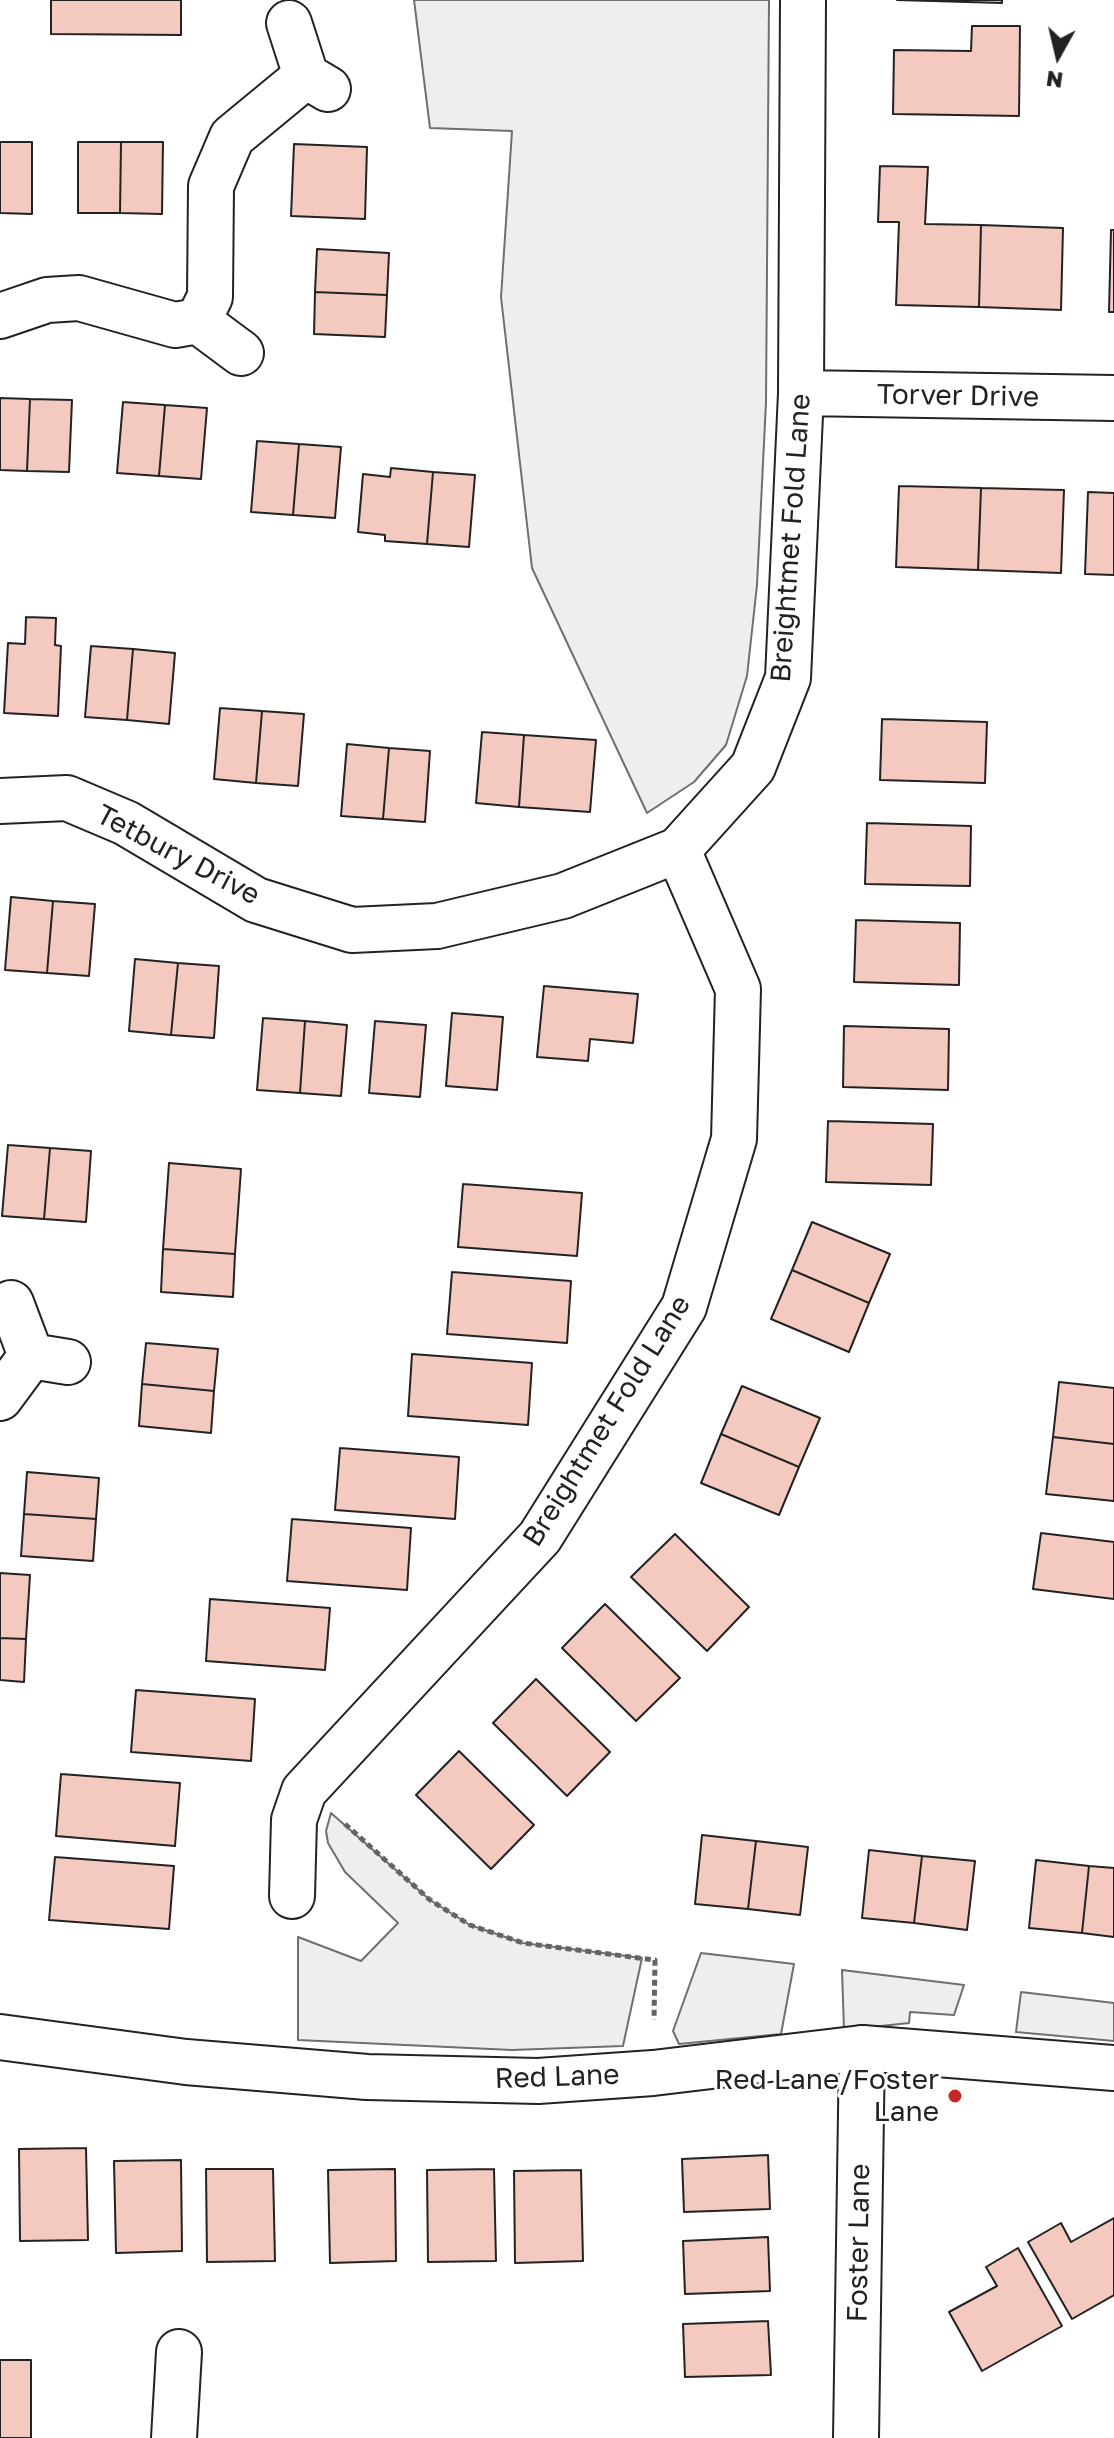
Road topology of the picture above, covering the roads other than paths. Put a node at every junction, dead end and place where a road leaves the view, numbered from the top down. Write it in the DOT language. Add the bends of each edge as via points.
graph roads {
  1 [pos="803,0"];
  2 [pos="289,23"];
  3 [pos="0,316"];
  4 [pos="198,321"];
  5 [pos="241,353"];
  6 [pos="801,393"];
  7 [pos="1114,398"];
  8 [pos="0,801"];
  9 [pos="678,850"];
  10 [pos="11,1303"];
  11 [pos="0,1398"];
  12 [pos="292,1896"];
  13 [pos="0,2037"];
  14 [pos="862,2048"];
  15 [pos="1114,2068"];
  16 [pos="179,2352"];
  17 [pos="174,2438"];
  18 [pos="856,2438"];
  1 -- 6 [label="street, Breightmet Fold Lane"];
  2 -- 4 [label="street" via="317,83 232,137 211,186 210,297"];
  3 -- 4 [label="street" via="47,300 79,298 175,325"];
  4 -- 5 [label="street"];
  6 -- 7 [label="street, Torver Drive"];
  6 -- 9 [label="street, Breightmet Fold Lane" via="788,678 753,767"];
  8 -- 9 [label="street, Tetbury Drive" via="67,798 126,823 256,900 352,930 437,926 563,896"];
  9 -- 12 [label="street, Breightmet Fold Lane" via="738,989 734,1139 684,1307 540,1537 304,1791 294,1820"];
  10 -- 11 [label="street" via="50,1359"];
  13 -- 14 [label="street, Red Lane" via="186,2062 367,2077 538,2081"];
  14 -- 15 [label="street, Red Lane"];
  14 -- 18 [label="street, Foster Lane"];
  16 -- 17 [label="street"];
}
